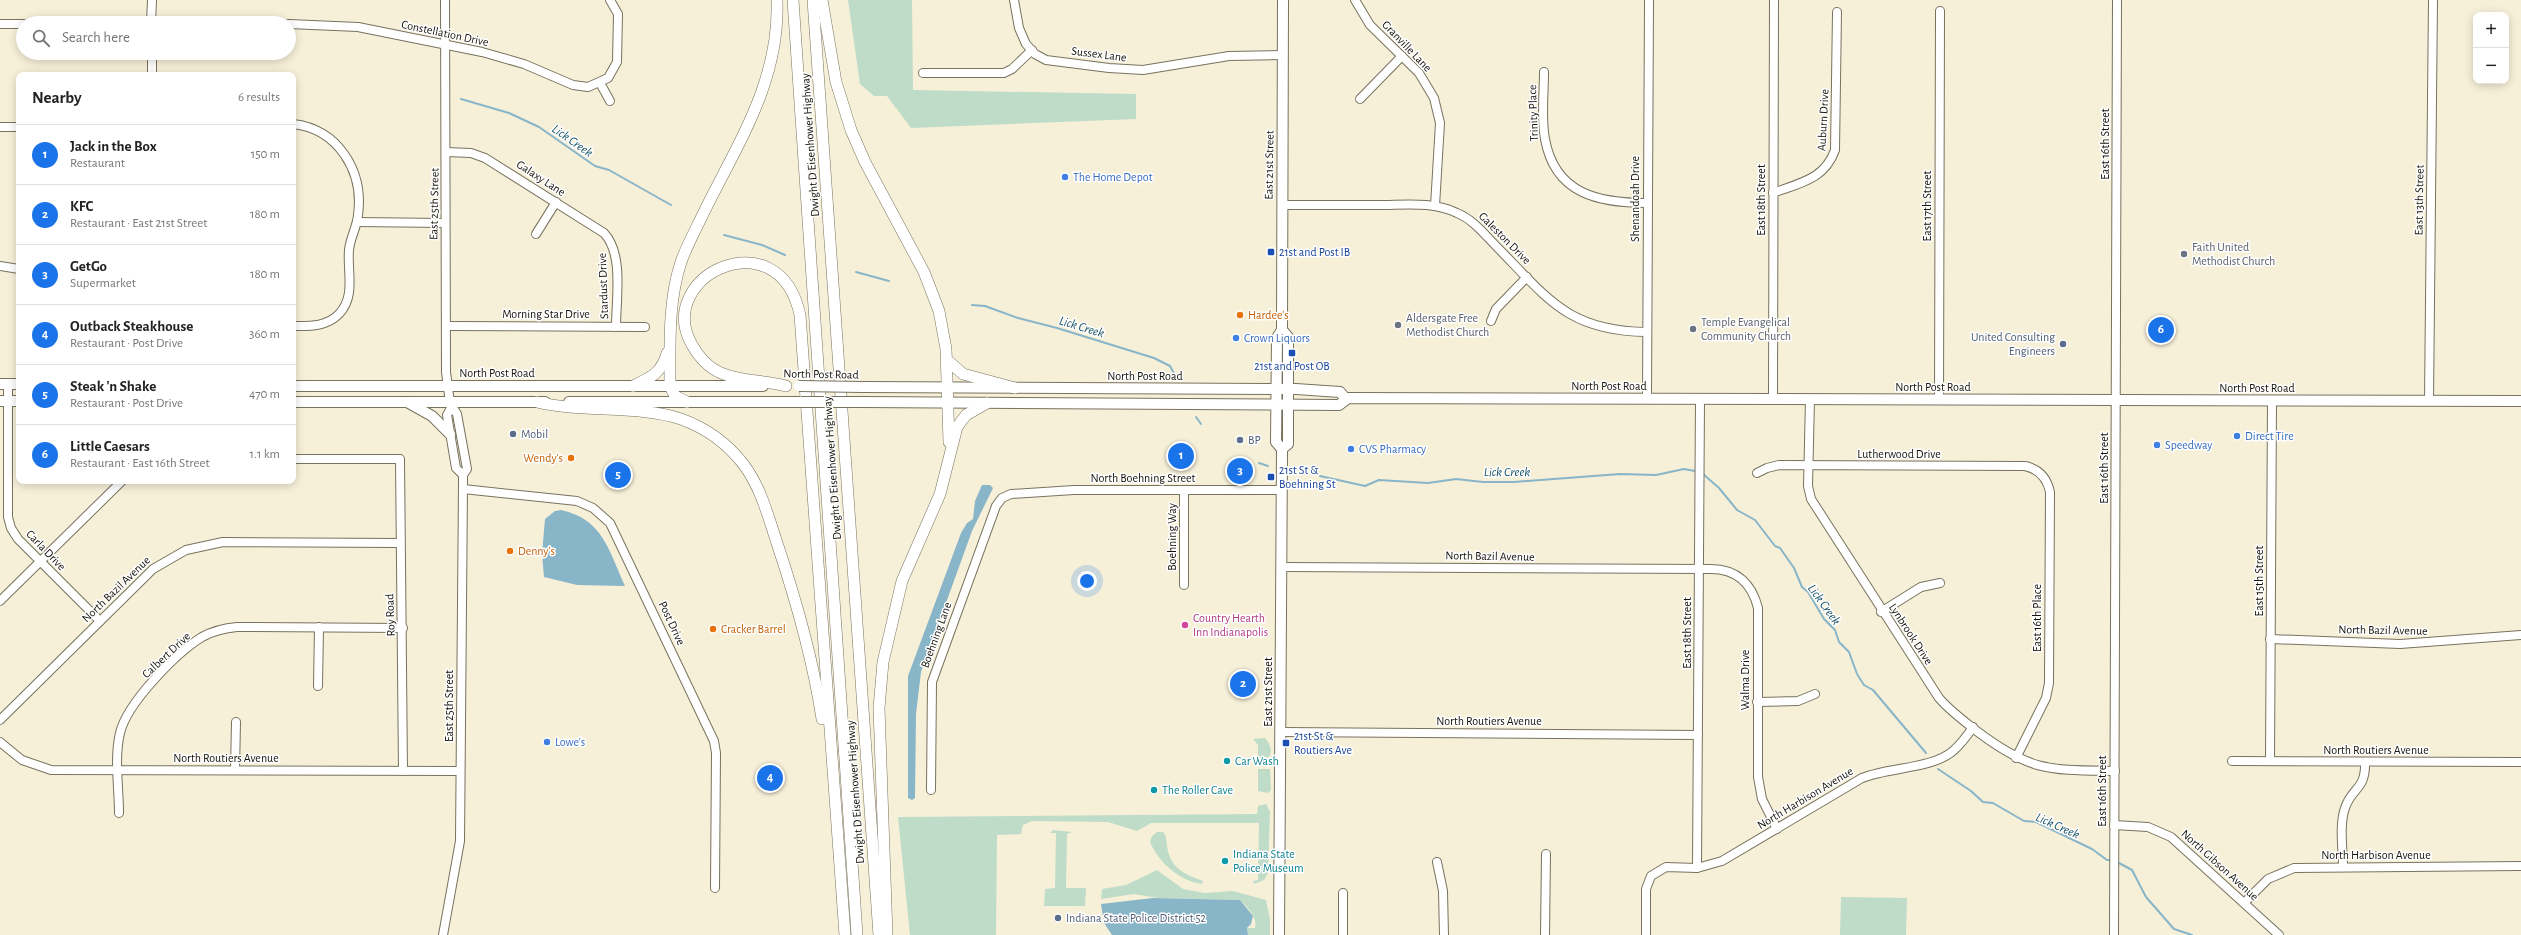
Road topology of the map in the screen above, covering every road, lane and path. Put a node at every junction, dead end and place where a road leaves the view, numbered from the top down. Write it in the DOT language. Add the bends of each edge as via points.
graph roads {
  1 [pos="152,0"];
  2 [pos="445,0"];
  3 [pos="610,0"];
  4 [pos="777,0"];
  5 [pos="793,0"];
  6 [pos="813,0"];
  7 [pos="822,0"];
  8 [pos="1014,0"];
  9 [pos="1283,0"];
  10 [pos="1355,0"];
  11 [pos="1649,0"];
  12 [pos="1774,0"];
  13 [pos="2117,0"];
  14 [pos="2433,0"];
  15 [pos="1940,11"];
  16 [pos="1837,12"];
  17 [pos="151,16"];
  18 [pos="0,24"];
  19 [pos="16,24"];
  20 [pos="296,24"];
  21 [pos="445,45"];
  22 [pos="1032,50"];
  23 [pos="1283,55"];
  24 [pos="1402,56"];
  25 [pos="152,60"];
  26 [pos="152,72"];
  27 [pos="1544,72"];
  28 [pos="923,73"];
  29 [pos="600,84"];
  30 [pos="1360,99"];
  31 [pos="610,101"];
  32 [pos="296,125"];
  33 [pos="0,127"];
  34 [pos="16,127"];
  35 [pos="446,152"];
  36 [pos="1773,193"];
  37 [pos="556,202"];
  38 [pos="1647,203"];
  39 [pos="1282,205"];
  40 [pos="1435,206"];
  41 [pos="357,222"];
  42 [pos="445,223"];
  43 [pos="536,234"];
  44 [pos="613,244"];
  45 [pos="0,266"];
  46 [pos="16,269"];
  47 [pos="1527,277"];
  48 [pos="1491,321"];
  49 [pos="296,326"];
  50 [pos="446,326"];
  51 [pos="616,327"];
  52 [pos="645,327"];
  53 [pos="1282,330"];
  54 [pos="1647,332"];
  55 [pos="671,337"];
  56 [pos="947,360"];
  57 [pos="4,384"];
  58 [pos="16,384"];
  59 [pos="296,386"];
  60 [pos="447,386"];
  61 [pos="632,386"];
  62 [pos="670,386"];
  63 [pos="786,386"];
  64 [pos="947,388"];
  65 [pos="1015,388"];
  66 [pos="1207,389"];
  67 [pos="1276,389"];
  68 [pos="1288,389"];
  69 [pos="1345,398"];
  70 [pos="1647,399"];
  71 [pos="1700,399"];
  72 [pos="1773,399"];
  73 [pos="1810,399"];
  74 [pos="1939,400"];
  75 [pos="2116,400"];
  76 [pos="4,401"];
  77 [pos="16,401"];
  78 [pos="2272,401"];
  79 [pos="2429,401"];
  80 [pos="2521,401"];
  81 [pos="296,402"];
  82 [pos="407,402"];
  83 [pos="536,402"];
  84 [pos="687,402"];
  85 [pos="947,402"];
  86 [pos="987,402"];
  87 [pos="1276,404"];
  88 [pos="1288,404"];
  89 [pos="450,405"];
  90 [pos="1210,406"];
  91 [pos="450,434"];
  92 [pos="1282,449"];
  93 [pos="296,458"];
  94 [pos="949,459"];
  95 [pos="4,462"];
  96 [pos="1809,466"];
  97 [pos="1757,473"];
  98 [pos="2041,473"];
  99 [pos="463,475"];
  100 [pos="119,484"];
  101 [pos="463,489"];
  102 [pos="1184,490"];
  103 [pos="1282,490"];
  104 [pos="1004,496"];
  105 [pos="400,543"];
  106 [pos="40,561"];
  107 [pos="1281,567"];
  108 [pos="1698,569"];
  109 [pos="1940,583"];
  110 [pos="1184,585"];
  111 [pos="0,601"];
  112 [pos="1881,612"];
  113 [pos="100,621"];
  114 [pos="319,628"];
  115 [pos="403,628"];
  116 [pos="2520,634"];
  117 [pos="2270,639"];
  118 [pos="318,686"];
  119 [pos="1815,694"];
  120 [pos="1757,702"];
  121 [pos="0,720"];
  122 [pos="236,722"];
  123 [pos="1973,727"];
  124 [pos="1280,732"];
  125 [pos="1698,735"];
  126 [pos="0,742"];
  127 [pos="2016,758"];
  128 [pos="2232,761"];
  129 [pos="2270,761"];
  130 [pos="2365,762"];
  131 [pos="2521,762"];
  132 [pos="119,770"];
  133 [pos="235,770"];
  134 [pos="403,770"];
  135 [pos="460,771"];
  136 [pos="2115,771"];
  137 [pos="931,790"];
  138 [pos="119,813"];
  139 [pos="2114,825"];
  140 [pos="1777,829"];
  141 [pos="837,841"];
  142 [pos="1546,854"];
  143 [pos="1437,862"];
  144 [pos="2521,866"];
  145 [pos="2343,867"];
  146 [pos="1697,868"];
  147 [pos="715,888"];
  148 [pos="1343,893"];
  149 [pos="2244,903"];
  150 [pos="443,935"];
  151 [pos="845,935"];
  152 [pos="857,935"];
  153 [pos="879,935"];
  154 [pos="887,935"];
  155 [pos="1279,935"];
  156 [pos="1343,935"];
  157 [pos="1444,935"];
  158 [pos="1545,935"];
  159 [pos="1646,935"];
  160 [pos="2114,935"];
  161 [pos="2279,935"];
  1 -- 17 [label="street"];
  2 -- 21 [label="street, East 25th Street"];
  3 -- 29 [label="street" via="618,14 618,59 612,74"];
  4 -- 55 [label="highway" via="776,35 767,81 681,261 672,300"];
  5 -- 152 [label="highway, Dwight D Eisenhower Highway"];
  6 -- 153 [label="highway, Dwight D Eisenhower Highway"];
  7 -- 56 [label="highway" via="829,51 847,118 865,162 929,284 942,321"];
  8 -- 22 [label="street" via="1019,28"];
  9 -- 23 [label="main road, East 21st Street"];
  10 -- 24 [label="street, Granville Lane" via="1370,24"];
  11 -- 38 [label="street, Shenandoah Drive"];
  12 -- 36 [label="street, East 18th Street"];
  13 -- 75 [label="street, East 16th Street"];
  14 -- 79 [label="street, East 13th Street"];
  15 -- 74 [label="street, East 17th Street"];
  16 -- 36 [label="street, Auburn Drive" via="1836,150 1829,165 1819,176"];
  18 -- 19 [label="street"];
  20 -- 21 [label="street, Constellation Drive" via="358,27"];
  21 -- 29 [label="street, Constellation Drive" via="510,59 573,85"];
  21 -- 35 [label="street, East 25th Street"];
  22 -- 23 [label="street, Sussex Lane" via="1046,60 1134,70 1164,68 1229,56"];
  22 -- 28 [label="street" via="1004,73"];
  23 -- 39 [label="main road, East 21st Street"];
  24 -- 30 [label="street"];
  24 -- 40 [label="street, Granville Lane" via="1429,86 1439,113 1439,164"];
  25 -- 26 [label="street"];
  27 -- 38 [label="street, Trinity Place" via="1544,136 1550,158 1560,173 1574,187 1593,198 1615,203"];
  29 -- 31 [label="street"];
  32 -- 41 [label="street" via="316,129 334,140 348,161 359,201"];
  33 -- 34 [label="street"];
  35 -- 37 [label="street, Galaxy Lane" via="482,156"];
  35 -- 42 [label="street, East 25th Street"];
  36 -- 72 [label="street, East 18th Street"];
  37 -- 43 [label="street"];
  37 -- 44 [label="street, Galaxy Lane" via="600,230"];
  38 -- 54 [label="street, Shenandoah Drive"];
  39 -- 40 [label="street, Galeston Drive"];
  39 -- 53 [label="main road, East 21st Street"];
  40 -- 47 [label="street, Galeston Drive" via="1457,212 1470,221"];
  41 -- 42 [label="street"];
  41 -- 49 [label="street" via="351,241 350,290 344,308 332,320 323,324"];
  42 -- 50 [label="street, East 25th Street"];
  44 -- 51 [label="street, Stardust Drive" via="617,258"];
  45 -- 46 [label="street"];
  47 -- 48 [label="street" via="1496,309"];
  47 -- 54 [label="street, Galeston Drive" via="1556,306 1584,322 1618,331"];
  50 -- 51 [label="street, Morning Star Drive"];
  50 -- 60 [label="street, East 25th Street"];
  51 -- 52 [label="street, Morning Star Drive"];
  53 -- 67 [label="main road, East 21st Street" via="1276,338"];
  53 -- 68 [label="main road, East 21st Street" via="1288,337"];
  54 -- 70 [label="street, Shenandoah Drive"];
  55 -- 61 [label="highway" via="664,364 659,372"];
  55 -- 62 [label="highway"];
  56 -- 64 [label="highway"];
  56 -- 65 [label="highway" via="963,374"];
  57 -- 58 [label="main road"];
  57 -- 76 [label="street, Carla Drive"];
  59 -- 60 [label="main road, North Post Road"];
  60 -- 61 [label="main road, North Post Road"];
  60 -- 89 [label="street, East 25th Street"];
  61 -- 62 [label="main road, North Post Road"];
  62 -- 63 [label="main road, North Post Road"];
  62 -- 84 [label="highway" via="676,396"];
  63 -- 64 [label="main road, North Post Road, bridge"];
  63 -- 141 [label="highway" via="721,373 709,366 696,352 686,330 686,310 696,287 718,268 736,263 749,263 776,272 792,292 800,316"];
  64 -- 65 [label="main road, North Post Road"];
  64 -- 85 [label="highway"];
  65 -- 66 [label="main road, North Post Road"];
  66 -- 67 [label="main road, North Post Road"];
  66 -- 90 [label="main road"];
  67 -- 68 [label="main road, North Post Road"];
  67 -- 87 [label="main road, East 21st Street"];
  68 -- 69 [label="main road, North Post Road" via="1340,392"];
  68 -- 88 [label="main road, East 21st Street"];
  69 -- 70 [label="main road, North Post Road"];
  69 -- 88 [label="main road, North Post Road" via="1339,405"];
  70 -- 71 [label="main road, North Post Road"];
  71 -- 72 [label="main road, North Post Road"];
  71 -- 108 [label="street, East 18th Street"];
  72 -- 73 [label="main road, North Post Road"];
  73 -- 74 [label="main road, North Post Road"];
  73 -- 96 [label="street, Lynbrook Drive"];
  74 -- 75 [label="main road, North Post Road"];
  75 -- 78 [label="main road, North Post Road"];
  75 -- 136 [label="street, East 16th Street"];
  76 -- 77 [label="main road"];
  76 -- 95 [label="street, Carla Drive"];
  78 -- 79 [label="main road, North Post Road"];
  78 -- 117 [label="street, East 15th Street"];
  79 -- 80 [label="main road, North Post Road"];
  81 -- 82 [label="main road, North Post Road"];
  82 -- 89 [label="main road, North Post Road"];
  82 -- 91 [label="main road" via="432,416"];
  83 -- 84 [label="main road, North Post Road"];
  83 -- 89 [label="main road, North Post Road"];
  83 -- 141 [label="highway" via="560,408 677,418 716,438 737,457 750,474 770,522 795,599 808,650 820,711"];
  84 -- 85 [label="main road, North Post Road, bridge"];
  85 -- 86 [label="main road, North Post Road"];
  85 -- 94 [label="highway"];
  86 -- 90 [label="main road, North Post Road"];
  86 -- 94 [label="highway" via="960,421"];
  87 -- 88 [label="main road, North Post Road"];
  87 -- 90 [label="main road, North Post Road"];
  87 -- 92 [label="main road, East 21st Street" via="1276,442"];
  88 -- 92 [label="main road, East 21st Street" via="1288,444"];
  89 -- 91 [label="street, East 25th Street" via="447,415"];
  89 -- 99 [label="street, East 25th Street" via="457,414 467,469"];
  91 -- 99 [label="street, East 25th Street" via="456,468"];
  92 -- 103 [label="main road, East 21st Street"];
  93 -- 105 [label="street, Roy Road" via="400,459"];
  94 -- 154 [label="highway" via="936,506 902,581 882,662 879,714"];
  95 -- 106 [label="street, Carla Drive" via="11,528 18,539"];
  96 -- 97 [label="street, Lutherwood Drive" via="1774,466"];
  96 -- 98 [label="street, Lutherwood Drive" via="2025,466"];
  96 -- 112 [label="street, Lynbrook Drive" via="1809,490 1814,505"];
  98 -- 127 [label="street, East 16th Place" via="2050,492 2049,683 2046,698"];
  99 -- 101 [label="street, East 25th Street"];
  100 -- 106 [label="street"];
  101 -- 135 [label="street, East 25th Street"];
  101 -- 147 [label="street, Post Drive" via="577,501 593,508 610,523 714,741"];
  102 -- 103 [label="street, North Boehning Street"];
  102 -- 104 [label="street, North Boehning Street" via="1074,490"];
  102 -- 110 [label="street, Boehning Way"];
  103 -- 107 [label="main road, East 21st Street"];
  104 -- 137 [label="street, Boehning Lane" via="996,506 932,682"];
  105 -- 113 [label="street, North Bazil Avenue" via="223,542 198,546 161,563"];
  105 -- 115 [label="street, Roy Road"];
  106 -- 111 [label="street"];
  106 -- 113 [label="street, Carla Drive"];
  107 -- 108 [label="street, North Bazil Avenue"];
  107 -- 124 [label="main road, East 21st Street"];
  108 -- 120 [label="street, Walma Drive" via="1732,572 1747,583 1755,596 1758,608"];
  108 -- 125 [label="street, East 18th Street"];
  109 -- 112 [label="street" via="1921,587"];
  112 -- 123 [label="street, Lynbrook Drive" via="1938,698"];
  113 -- 121 [label="street, North Bazil Avenue"];
  114 -- 115 [label="street, Calbert Drive"];
  114 -- 118 [label="street"];
  114 -- 132 [label="street, Calbert Drive" via="234,627 209,634 196,642 131,706 119,738"];
  115 -- 134 [label="street, Roy Road"];
  116 -- 117 [label="street, North Bazil Avenue" via="2400,644"];
  117 -- 129 [label="street, East 15th Street"];
  119 -- 120 [label="street" via="1798,702"];
  120 -- 140 [label="street, Walma Drive" via="1759,787 1764,805"];
  122 -- 133 [label="street"];
  123 -- 127 [label="street, Lynbrook Drive"];
  123 -- 140 [label="street, North Harbison Avenue" via="1958,747 1945,756 1862,778"];
  124 -- 125 [label="street, North Routiers Avenue"];
  124 -- 155 [label="main road, East 21st Street"];
  125 -- 146 [label="street, East 18th Street"];
  126 -- 132 [label="street, North Routiers Avenue" via="22,760 42,768"];
  127 -- 136 [label="street, Lynbrook Drive" via="2054,770"];
  128 -- 129 [label="street, North Routiers Avenue"];
  129 -- 130 [label="street, North Routiers Avenue"];
  130 -- 131 [label="street, North Routiers Avenue"];
  130 -- 145 [label="street" via="2364,779 2344,811"];
  132 -- 133 [label="street, North Routiers Avenue"];
  132 -- 138 [label="street, Calbert Drive"];
  133 -- 134 [label="street, North Routiers Avenue"];
  134 -- 135 [label="street, North Routiers Avenue"];
  135 -- 150 [label="street, East 25th Street" via="460,849"];
  136 -- 139 [label="street, East 16th Street"];
  139 -- 149 [label="street, North Gibson Avenue" via="2141,826 2171,837"];
  139 -- 160 [label="street, East 16th Street"];
  140 -- 146 [label="street, North Harbison Avenue" via="1725,860"];
  141 -- 151 [label="highway"];
  142 -- 158 [label="street"];
  143 -- 157 [label="street" via="1443,891"];
  144 -- 145 [label="street, North Harbison Avenue"];
  145 -- 149 [label="street, North Harbison Avenue" via="2301,868 2282,872 2262,883"];
  146 -- 159 [label="street, North Harbison Avenue" via="1662,868 1651,876 1648,882"];
  148 -- 156 [label="street"];
  149 -- 161 [label="street, North Gibson Avenue"];
}
